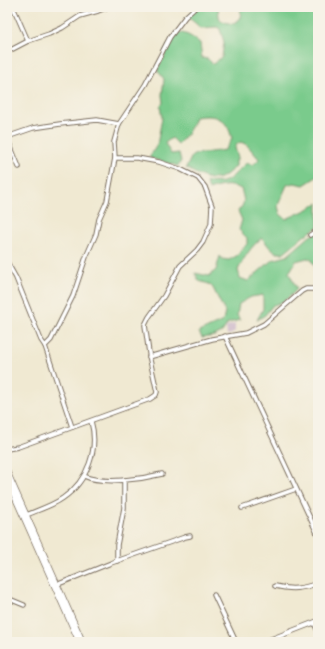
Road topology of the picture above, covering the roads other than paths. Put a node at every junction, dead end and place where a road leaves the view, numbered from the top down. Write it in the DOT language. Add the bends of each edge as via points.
graph roads {
  1 [pos="12,7"];
  2 [pos="108,7"];
  3 [pos="196,7"];
  4 [pos="28,41"];
  5 [pos="7,52"];
  6 [pos="119,124"];
  7 [pos="7,138"];
  8 [pos="115,158"];
  9 [pos="19,167"];
  10 [pos="318,230"];
  11 [pos="310,235"];
  12 [pos="7,262"];
  13 [pos="318,289"];
  14 [pos="225,336"];
  15 [pos="45,346"];
  16 [pos="149,357"];
  17 [pos="91,421"];
  18 [pos="72,427"];
  19 [pos="8,450"];
  20 [pos="7,471"];
  21 [pos="162,474"];
  22 [pos="84,476"];
  23 [pos="7,480"];
  24 [pos="124,480"];
  25 [pos="296,489"];
  26 [pos="242,508"];
  27 [pos="24,516"];
  28 [pos="318,535"];
  29 [pos="190,536"];
  30 [pos="117,561"];
  31 [pos="7,574"];
  32 [pos="318,583"];
  33 [pos="56,585"];
  34 [pos="275,586"];
  35 [pos="7,588"];
  36 [pos="214,595"];
  37 [pos="7,598"];
  38 [pos="24,605"];
  39 [pos="316,622"];
  40 [pos="318,631"];
  41 [pos="79,642"];
  42 [pos="83,642"];
  43 [pos="236,642"];
  44 [pos="264,642"];
  1 -- 4 [label="street"];
  2 -- 4 [label="street" via="80,16 62,28"];
  3 -- 6 [label="street" via="170,37"];
  4 -- 5 [label="street"];
  6 -- 7 [label="street" via="97,120 60,124 33,128"];
  6 -- 8 [label="street" via="114,142"];
  7 -- 9 [label="street"];
  8 -- 15 [label="street" via="107,201 94,240 73,296 51,340"];
  8 -- 16 [label="street" via="137,158 180,169 198,178 205,187 212,206 211,224 203,242 180,266 145,325"];
  10 -- 11 [label="street"];
  12 -- 15 [label="street"];
  13 -- 14 [label="street" via="302,291 264,324 246,333"];
  14 -- 16 [label="street"];
  14 -- 25 [label="street"];
  15 -- 18 [label="street"];
  16 -- 17 [label="street" via="157,392 154,397"];
  17 -- 18 [label="street"];
  17 -- 22 [label="street" via="94,435 93,453"];
  18 -- 19 [label="street"];
  20 -- 27 [label="street"];
  21 -- 24 [label="street"];
  22 -- 24 [label="street"];
  22 -- 27 [label="street" via="64,498"];
  23 -- 27 [label="street"];
  24 -- 30 [label="street" via="124,508 117,545"];
  25 -- 26 [label="street"];
  25 -- 28 [label="street"];
  27 -- 33 [label="street"];
  29 -- 30 [label="street"];
  30 -- 33 [label="street"];
  31 -- 35 [label="street"];
  32 -- 34 [label="street" via="300,589"];
  33 -- 41 [label="street"];
  33 -- 42 [label="street"];
  36 -- 43 [label="street"];
  37 -- 38 [label="street"];
  39 -- 40 [label="street"];
  39 -- 44 [label="street"];
}
